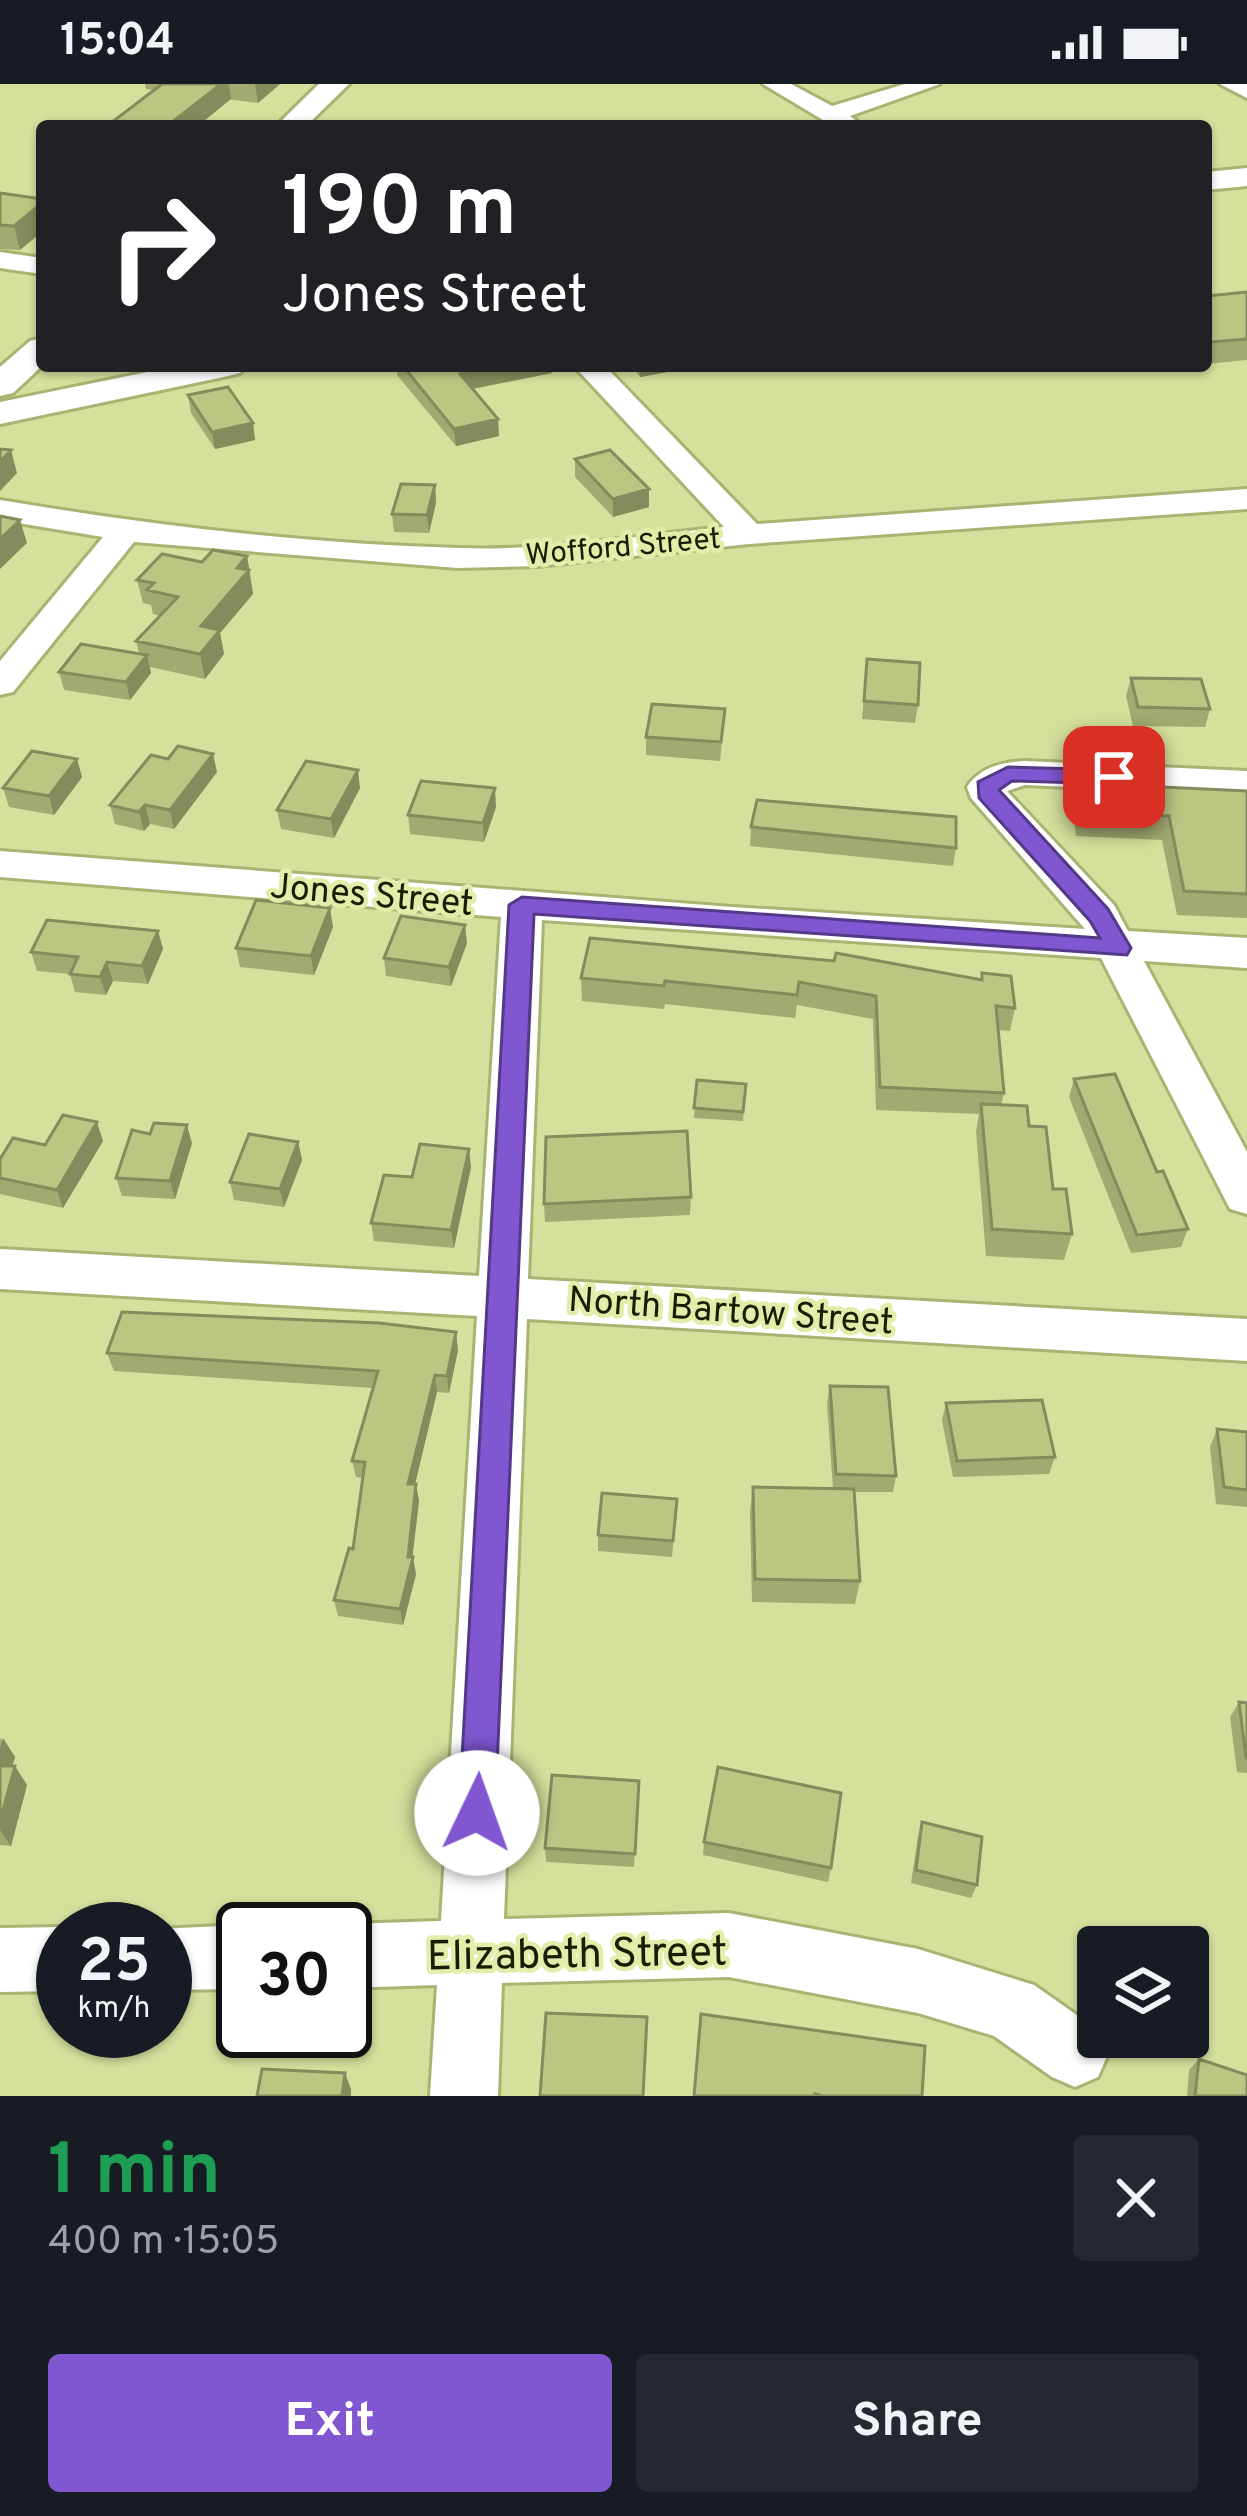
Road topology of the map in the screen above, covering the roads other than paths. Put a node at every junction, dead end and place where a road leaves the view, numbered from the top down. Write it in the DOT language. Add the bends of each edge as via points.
graph roads {
  1 [pos="335,84"];
  2 [pos="774,84"];
  3 [pos="929,84"];
  4 [pos="1231,84"];
  5 [pos="1247,91"];
  6 [pos="828,115"];
  7 [pos="296,120"];
  8 [pos="838,120"];
  9 [pos="1247,177"];
  10 [pos="1212,181"];
  11 [pos="0,260"];
  12 [pos="36,265"];
  13 [pos="36,355"];
  14 [pos="199,372"];
  15 [pos="595,372"];
  16 [pos="2,392"];
  17 [pos="1247,499"];
  18 [pos="0,510"];
  19 [pos="124,531"];
  20 [pos="749,534"];
  21 [pos="0,684"];
  22 [pos="1247,783"];
  23 [pos="0,864"];
  24 [pos="522,905"];
  25 [pos="1118,948"];
  26 [pos="1247,953"];
  27 [pos="1247,1196"];
  28 [pos="0,1269"];
  29 [pos="502,1294"];
  30 [pos="1247,1340"];
  31 [pos="470,1954"];
  32 [pos="372,1956"];
  33 [pos="36,1959"];
  34 [pos="0,1960"];
  35 [pos="1075,2054"];
  36 [pos="464,2096"];
  1 -- 7 [label="main road"];
  2 -- 6 [label="street"];
  3 -- 6 [label="street"];
  4 -- 5 [label="street"];
  6 -- 8 [label="street"];
  9 -- 10 [label="main road"];
  11 -- 12 [label="street"];
  13 -- 16 [label="main road"];
  14 -- 16 [label="main road" via="66,399"];
  15 -- 20 [label="street"];
  17 -- 20 [label="street, Wofford Street"];
  18 -- 19 [label="street, Wofford Street"];
  19 -- 20 [label="street, Wofford Street" via="458,558"];
  19 -- 21 [label="street"];
  22 -- 25 [label="street" via="1025,773 986,787 1099,915"];
  23 -- 24 [label="street, Jones Street"];
  24 -- 25 [label="street, Jones Street"];
  24 -- 29 [label="street"];
  25 -- 26 [label="street, Jones Street"];
  25 -- 27 [label="street"];
  28 -- 29 [label="street, North Bartow Street"];
  29 -- 30 [label="street, North Bartow Street"];
  29 -- 31 [label="street"];
  31 -- 32 [label="street, Elizabeth Street"];
  31 -- 35 [label="street, Elizabeth Street" via="729,1946 1010,2008"];
  31 -- 36 [label="street"];
  33 -- 34 [label="street"];
}
